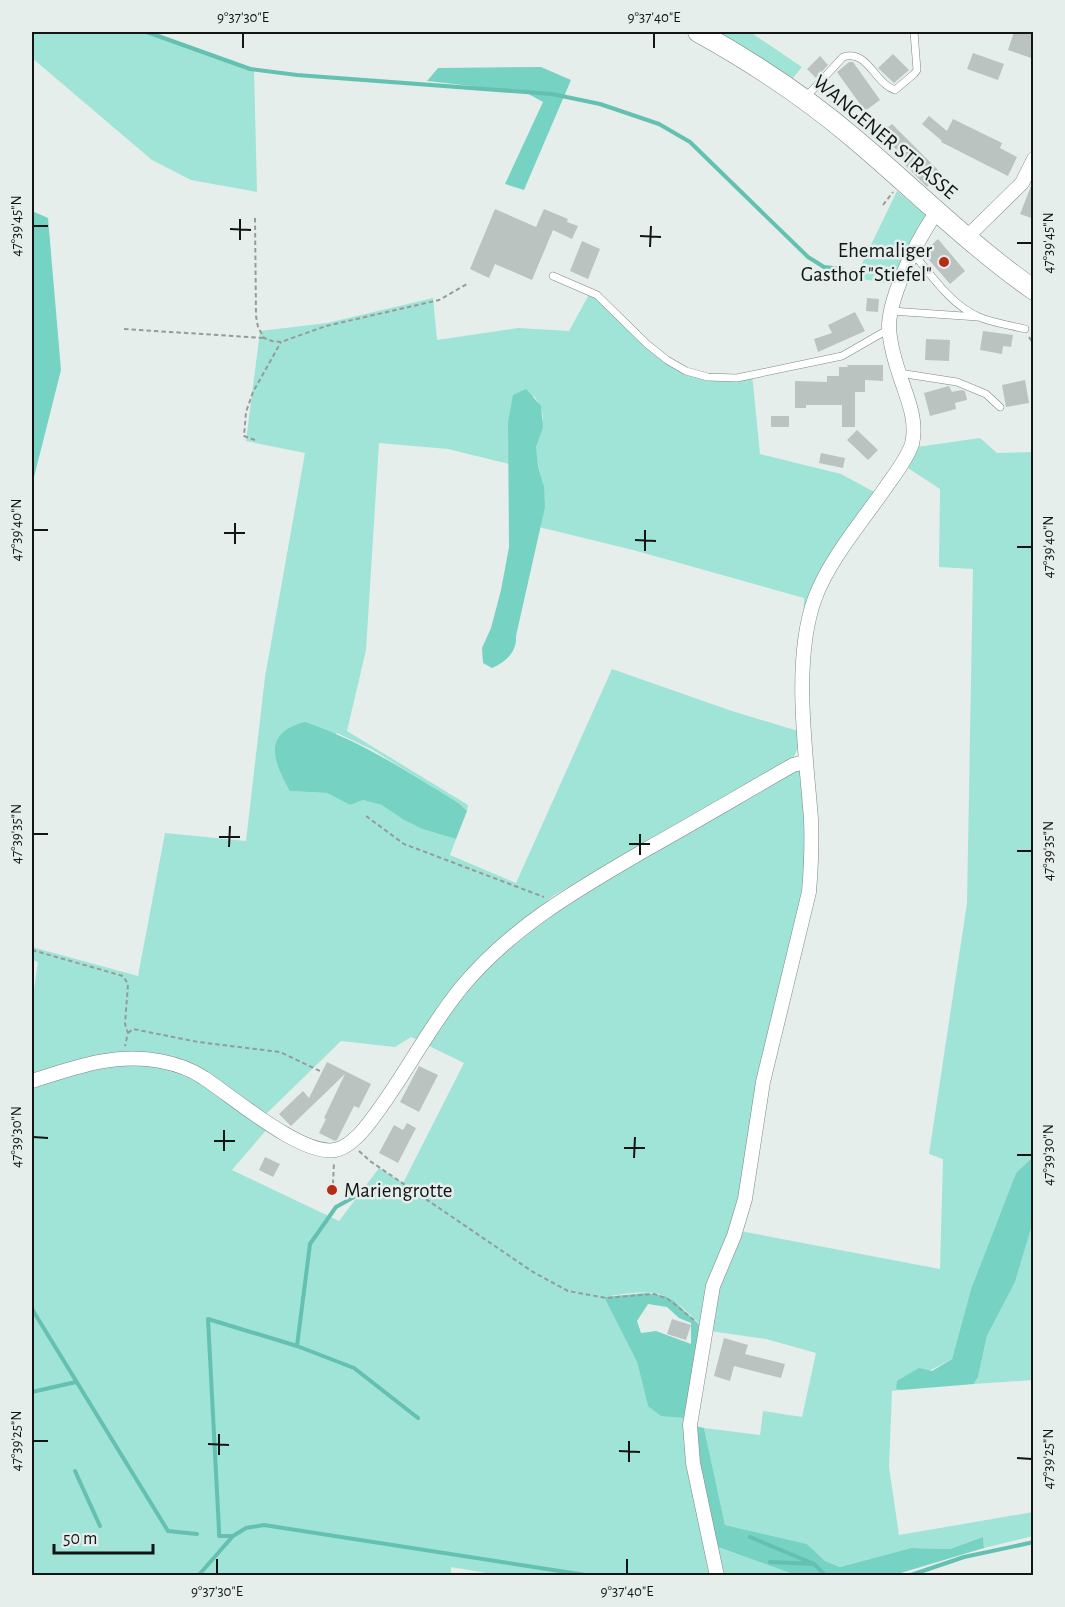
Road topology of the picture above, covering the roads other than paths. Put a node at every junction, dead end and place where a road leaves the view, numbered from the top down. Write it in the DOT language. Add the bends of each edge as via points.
graph roads {
  1 [pos="698,32"];
  2 [pos="914,32"];
  3 [pos="805,99"];
  4 [pos="1032,168"];
  5 [pos="937,212"];
  6 [pos="967,237"];
  7 [pos="913,253"];
  8 [pos="553,276"];
  9 [pos="1034,290"];
  10 [pos="891,311"];
  11 [pos="980,318"];
  12 [pos="889,329"];
  13 [pos="1024,329"];
  14 [pos="899,373"];
  15 [pos="1000,407"];
  16 [pos="805,762"];
  17 [pos="32,1081"];
  18 [pos="717,1575"];
  1 -- 3 [label="main road, WANGENER STRASSE"];
  2 -- 3 [label="lane" via="917,70 900,87 887,87 862,58 849,55"];
  3 -- 5 [label="main road, WANGENER STRASSE"];
  4 -- 6 [label="street" via="1022,183"];
  5 -- 6 [label="main road, WANGENER STRASSE"];
  5 -- 7 [label="street"];
  6 -- 9 [label="main road, WANGENER STRASSE"];
  7 -- 10 [label="street"];
  7 -- 11 [label="lane" via="946,292"];
  8 -- 12 [label="lane" via="597,295 667,360 708,377 737,378 842,356"];
  10 -- 11 [label="lane"];
  10 -- 12 [label="street"];
  11 -- 13 [label="lane"];
  12 -- 14 [label="street"];
  14 -- 15 [label="lane" via="957,382 986,394"];
  14 -- 16 [label="street" via="913,423 912,443 830,567 806,632"];
  16 -- 17 [label="street" via="793,765 558,901 498,949 449,1003 364,1129 350,1143 334,1150 279,1131 202,1077 163,1061 123,1057"];
  16 -- 18 [label="street" via="811,821 809,892 763,1082 745,1199 713,1286 690,1425"];
}
